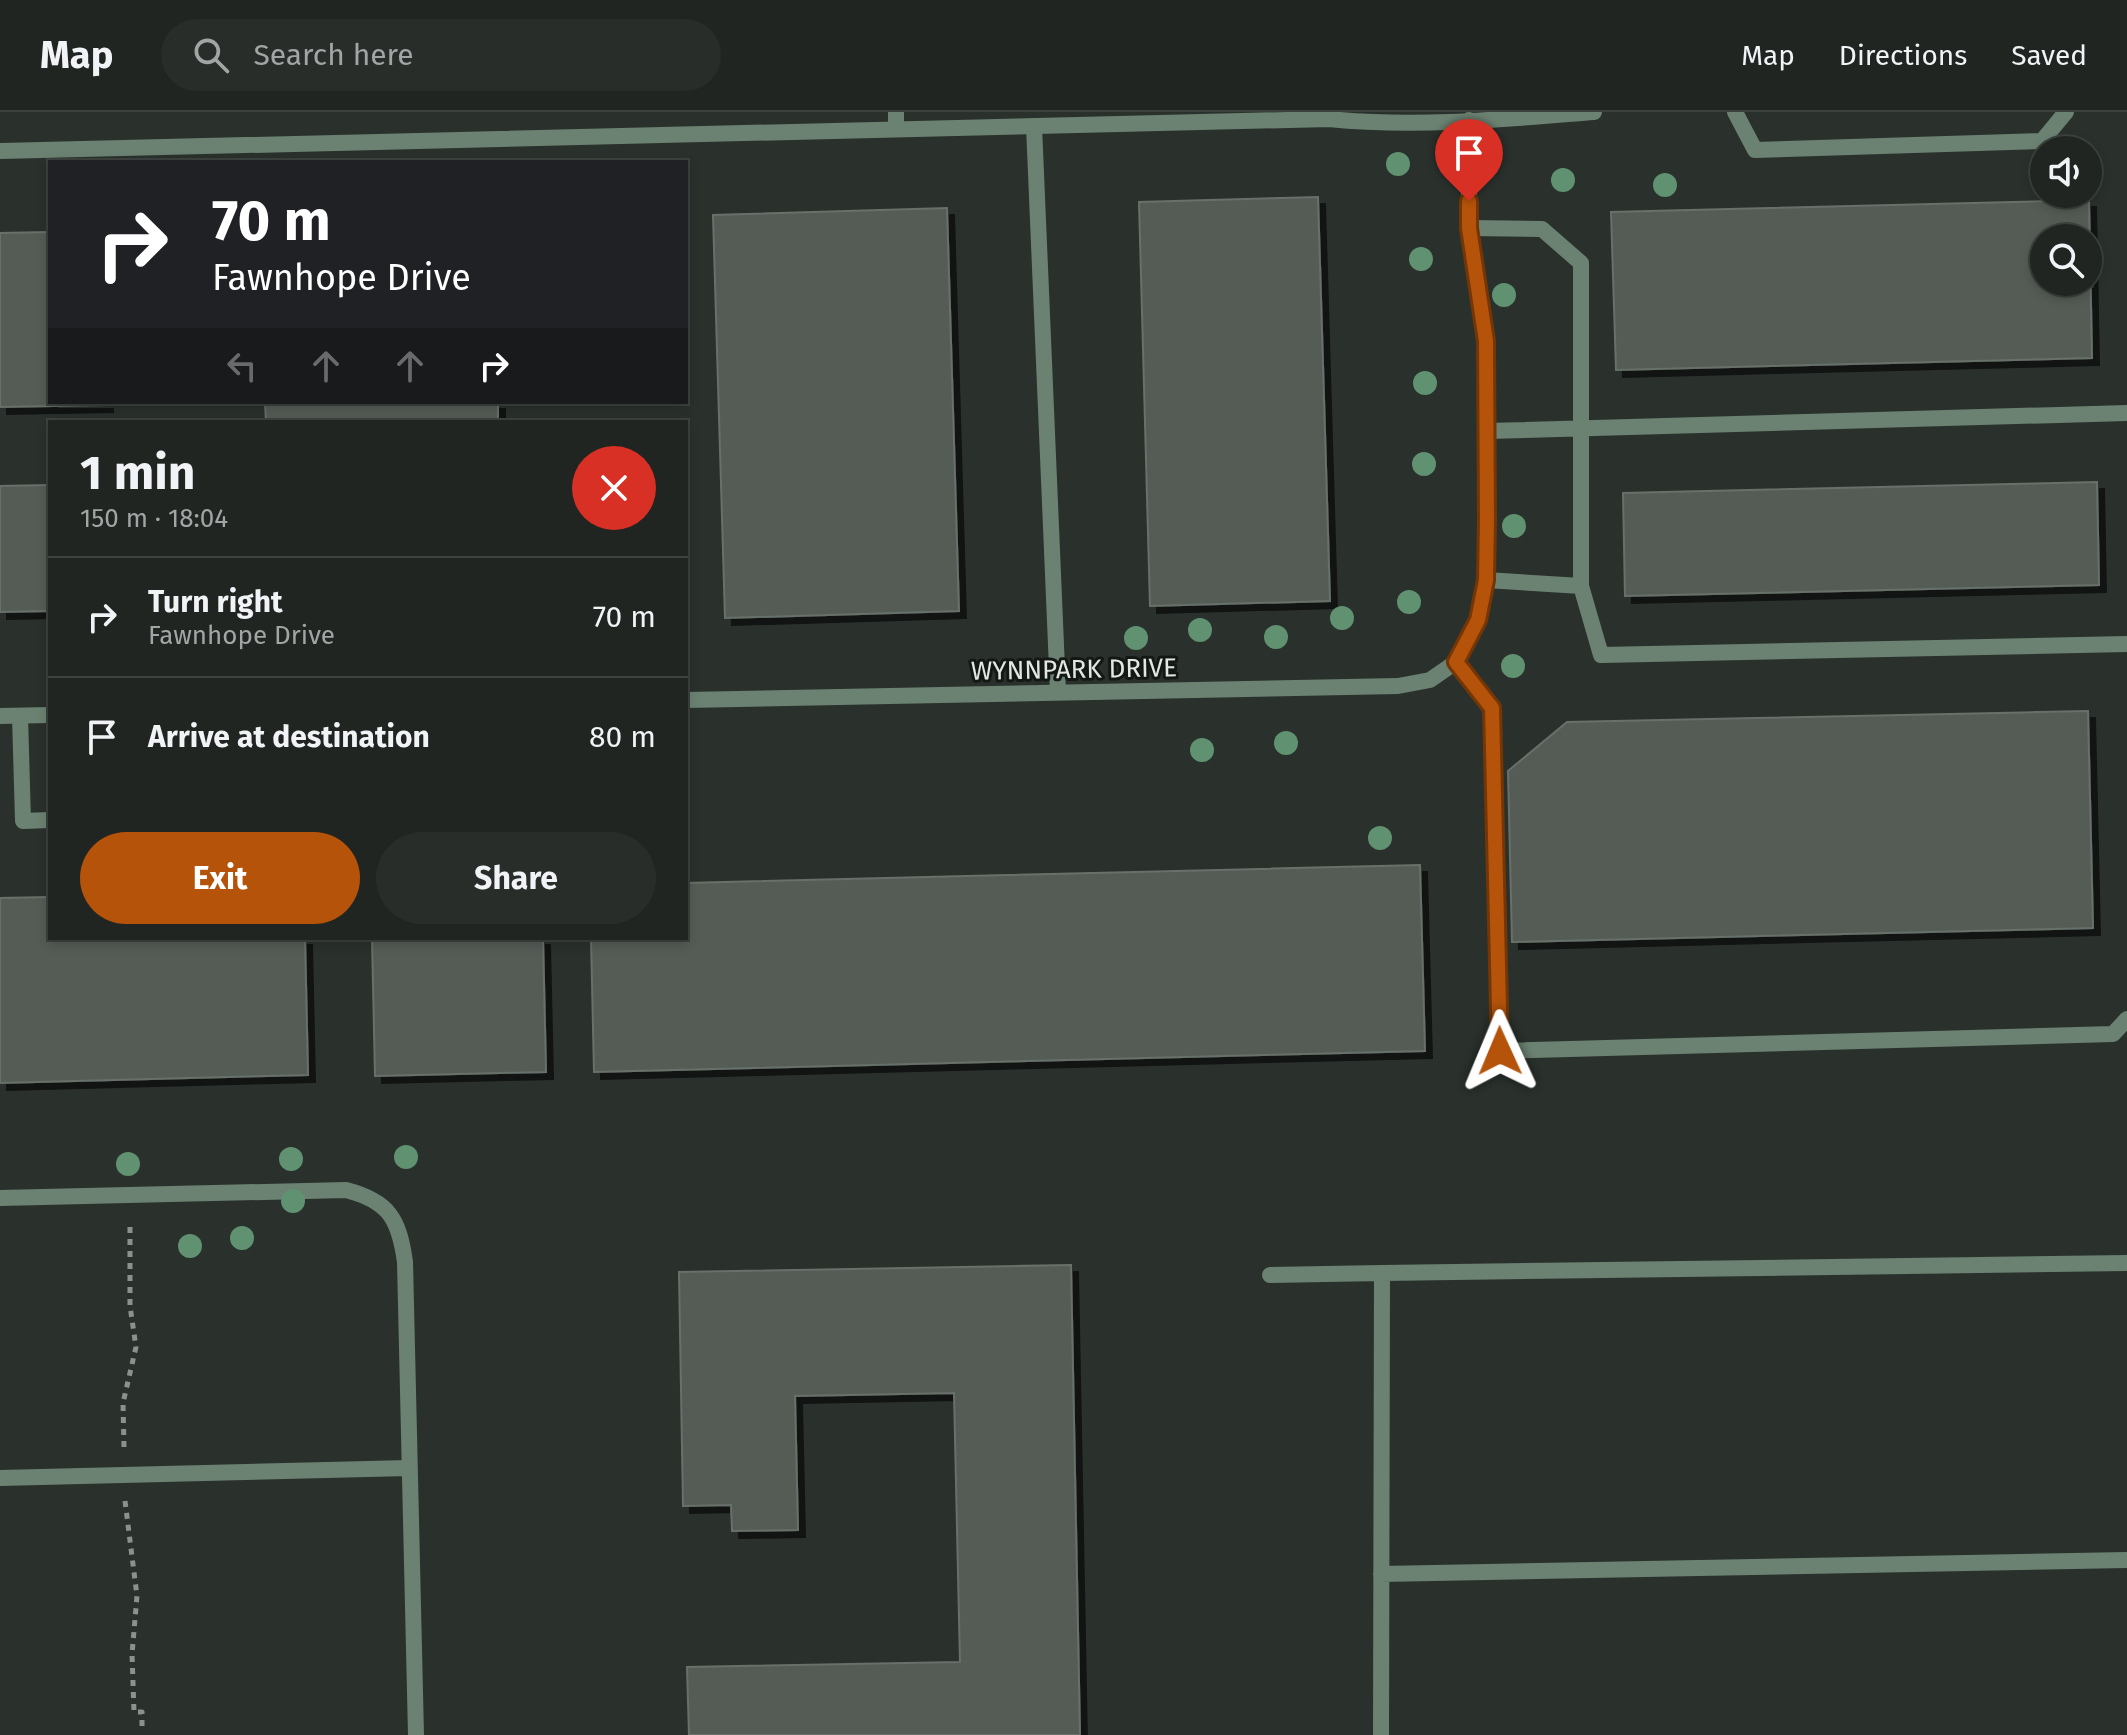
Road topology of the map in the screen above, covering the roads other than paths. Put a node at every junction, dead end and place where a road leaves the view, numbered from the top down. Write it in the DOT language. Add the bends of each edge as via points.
graph roads {
  1 [pos="896,112"];
  2 [pos="1594,112"];
  3 [pos="1735,112"];
  4 [pos="2066,112"];
  5 [pos="1128,118"];
  6 [pos="1469,120"];
  7 [pos="1034,126"];
  8 [pos="896,129"];
  9 [pos="0,151"];
  10 [pos="1469,228"];
  11 [pos="2127,413"];
  12 [pos="1583,429"];
  13 [pos="1487,431"];
  14 [pos="1486,580"];
  15 [pos="1581,586"];
  16 [pos="2127,644"];
  17 [pos="1456,662"];
  18 [pos="1058,692"];
  19 [pos="688,700"];
  20 [pos="48,715"];
  21 [pos="0,716"];
  22 [pos="20,716"];
  23 [pos="48,820"];
  24 [pos="2127,1019"];
  25 [pos="0,1198"];
  26 [pos="2127,1263"];
  27 [pos="1382,1273"];
  28 [pos="1270,1275"];
  29 [pos="409,1468"];
  30 [pos="0,1478"];
  31 [pos="2127,1560"];
  32 [pos="1381,1574"];
  33 [pos="416,1735"];
  34 [pos="1381,1735"];
  1 -- 8 [label="street"];
  2 -- 6 [label="street"];
  3 -- 4 [label="street" via="1755,150 2042,141"];
  5 -- 6 [label="street"];
  5 -- 7 [label="street"];
  6 -- 10 [label="street"];
  7 -- 8 [label="street"];
  7 -- 18 [label="street"];
  8 -- 9 [label="street"];
  10 -- 12 [label="street" via="1542,229 1581,263"];
  10 -- 13 [label="street" via="1486,341"];
  11 -- 12 [label="street"];
  12 -- 13 [label="street"];
  12 -- 15 [label="street"];
  13 -- 14 [label="street"];
  14 -- 15 [label="street"];
  14 -- 17 [label="street" via="1478,620"];
  15 -- 16 [label="street" via="1601,655"];
  17 -- 18 [label="street, WYNNPARK DRIVE" via="1430,680 1398,686"];
  17 -- 24 [label="street" via="1492,708 1500,1051 2113,1034"];
  18 -- 19 [label="street, WYNNPARK DRIVE"];
  20 -- 22 [label="street"];
  21 -- 22 [label="street"];
  22 -- 23 [label="street" via="23,821"];
  25 -- 29 [label="street" via="346,1190 372,1196 390,1213 401,1237"];
  26 -- 27 [label="street"];
  27 -- 28 [label="street"];
  27 -- 32 [label="street"];
  29 -- 30 [label="street"];
  29 -- 33 [label="street"];
  31 -- 32 [label="street"];
  32 -- 34 [label="street"];
}
